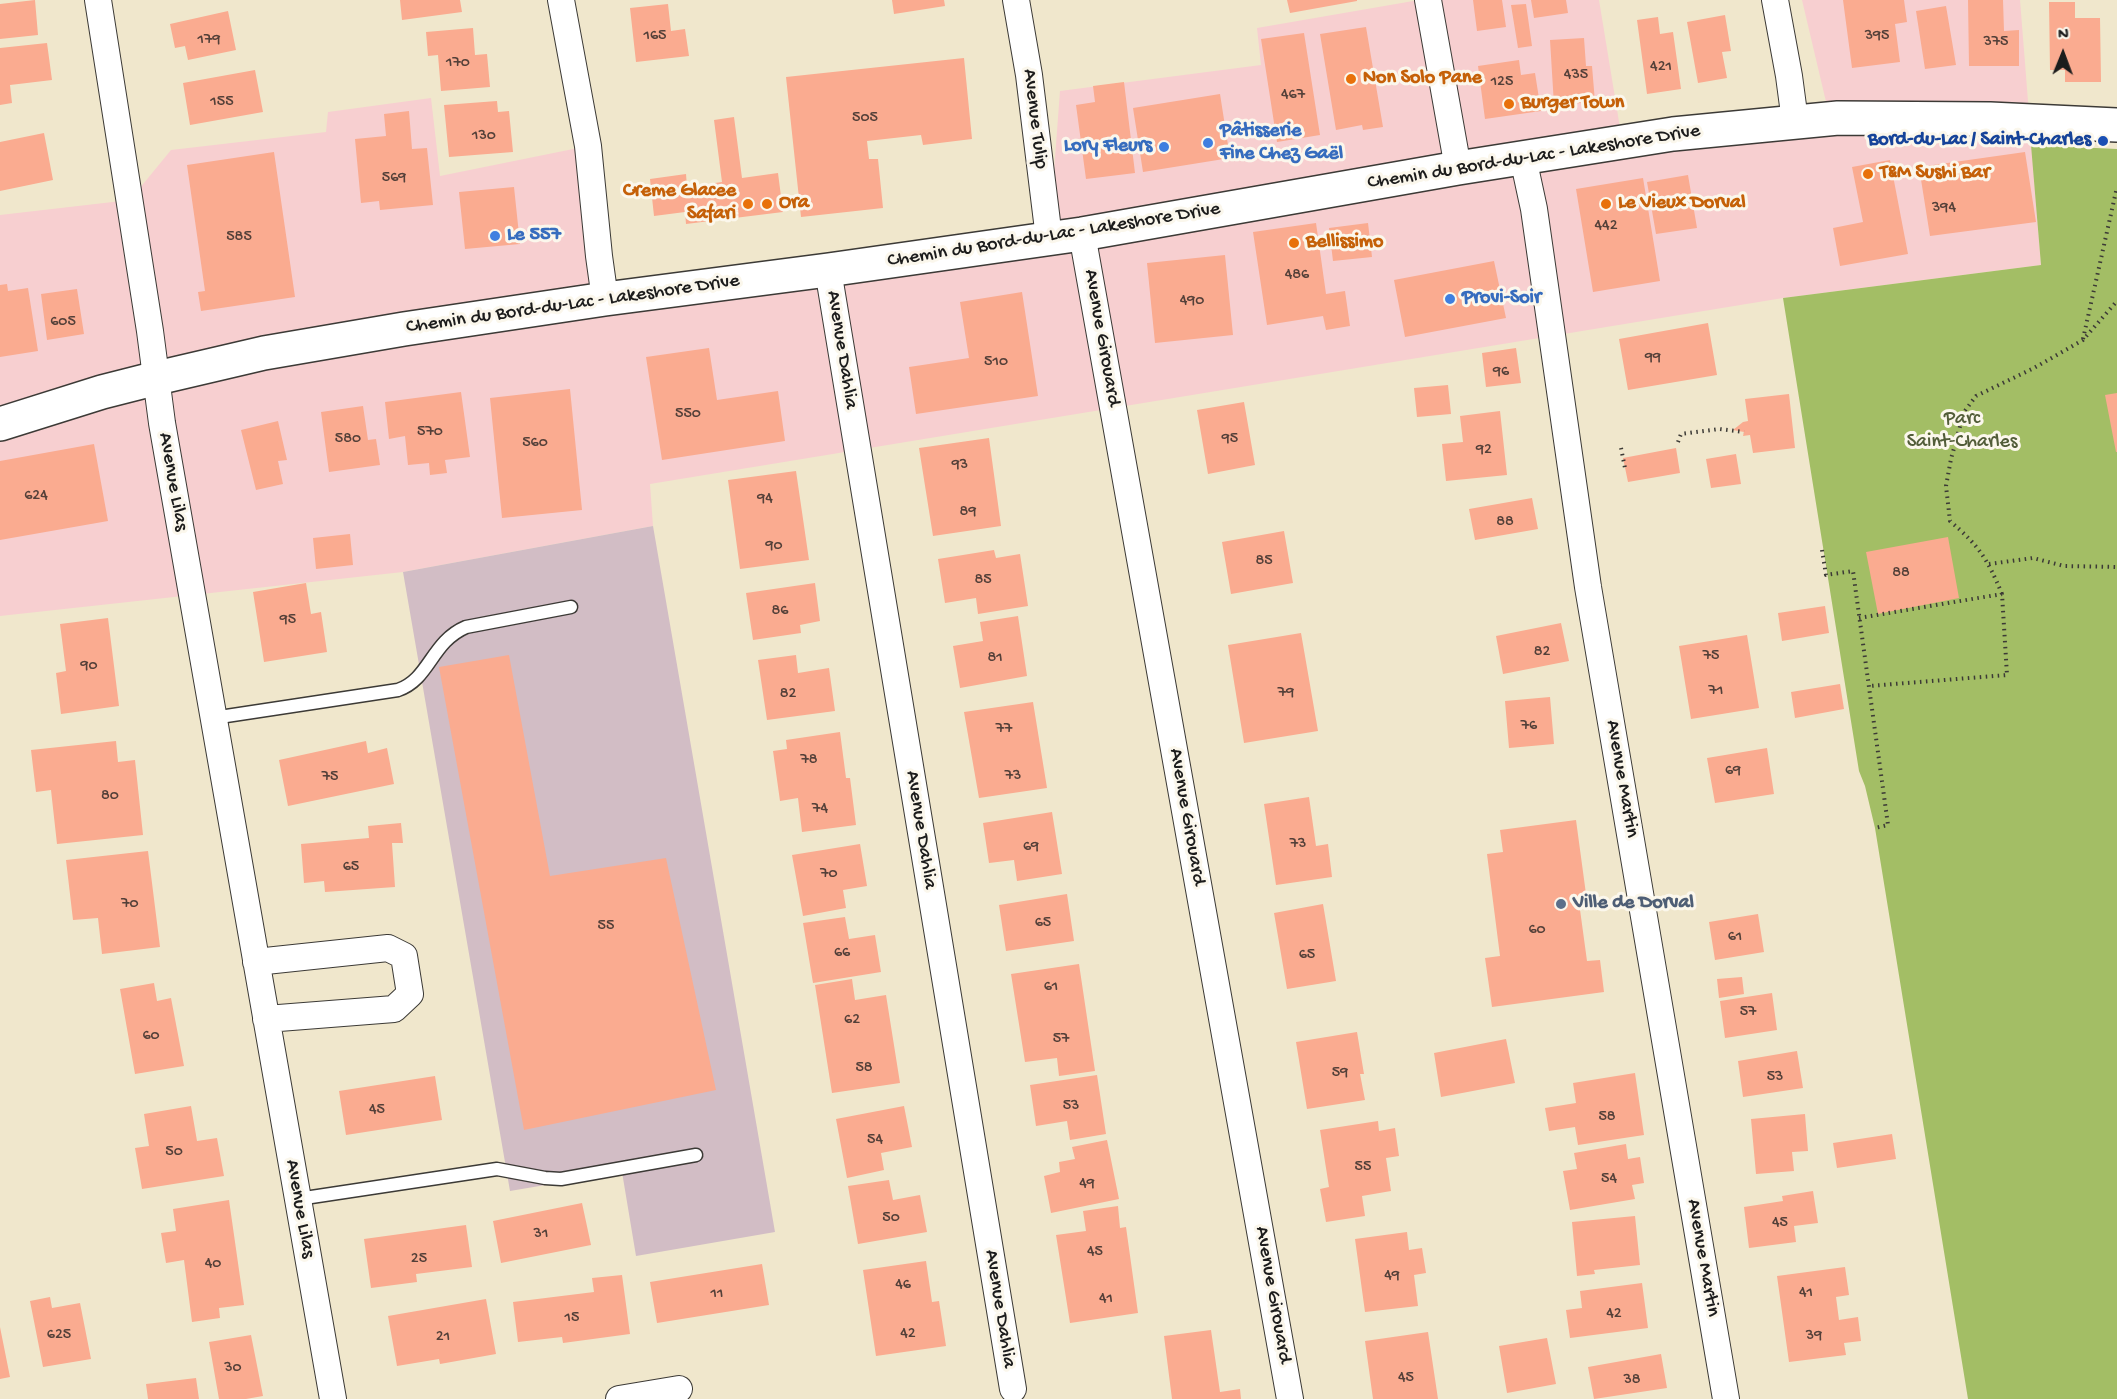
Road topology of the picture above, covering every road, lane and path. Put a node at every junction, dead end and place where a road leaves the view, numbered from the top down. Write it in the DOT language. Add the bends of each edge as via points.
graph roads {
  1 [pos="98,0"];
  2 [pos="561,0"];
  3 [pos="1016,0"];
  4 [pos="1428,0"];
  5 [pos="1775,0"];
  6 [pos="1795,122"];
  7 [pos="2117,125"];
  8 [pos="1522,158"];
  9 [pos="1458,168"];
  10 [pos="2117,187"];
  11 [pos="1082,234"];
  12 [pos="1049,238"];
  13 [pos="828,270"];
  14 [pos="605,299"];
  15 [pos="2117,302"];
  16 [pos="2083,340"];
  17 [pos="157,378"];
  18 [pos="0,424"];
  19 [pos="1744,432"];
  20 [pos="1678,442"];
  21 [pos="1621,448"];
  22 [pos="1625,468"];
  23 [pos="1822,549"];
  24 [pos="1989,564"];
  25 [pos="2117,567"];
  26 [pos="2002,594"];
  27 [pos="571,607"];
  28 [pos="1859,618"];
  29 [pos="1869,686"];
  30 [pos="213,717"];
  31 [pos="1875,828"];
  32 [pos="256,962"];
  33 [pos="266,1019"];
  34 [pos="696,1155"];
  35 [pos="298,1199"];
  36 [pos="679,1389"];
  37 [pos="1012,1389"];
  38 [pos="333,1399"];
  39 [pos="619,1399"];
  40 [pos="1290,1399"];
  41 [pos="1726,1399"];
  1 -- 17 [label="street, Avenue Lilas"];
  2 -- 14 [label="street" via="588,146"];
  3 -- 12 [label="street, Avenue Tulip"];
  4 -- 9 [label="street"];
  5 -- 6 [label="street"];
  6 -- 7 [label="street, Chemin du Bord-du-Lac - Lakeshore Drive" via="1990,119"];
  6 -- 8 [label="street, Chemin du Bord-du-Lac - Lakeshore Drive" via="1673,134"];
  8 -- 9 [label="street, Chemin du Bord-du-Lac - Lakeshore Drive"];
  8 -- 41 [label="street, Avenue Martin" via="1534,209 1588,587"];
  9 -- 11 [label="street, Chemin du Bord-du-Lac - Lakeshore Drive"];
  10 -- 16 [label="path"];
  11 -- 12 [label="street, Chemin du Bord-du-Lac - Lakeshore Drive"];
  11 -- 40 [label="street, Avenue Girouard"];
  12 -- 13 [label="street, Chemin du Bord-du-Lac - Lakeshore Drive"];
  13 -- 14 [label="street, Chemin du Bord-du-Lac - Lakeshore Drive"];
  13 -- 37 [label="street, Avenue Dahlia"];
  14 -- 17 [label="street, Chemin du Bord-du-Lac - Lakeshore Drive" via="275,351"];
  15 -- 16 [label="path"];
  16 -- 24 [label="path" via="1976,396 1964,412 1946,486 1950,521 1972,540"];
  17 -- 18 [label="street, Chemin du Bord-du-Lac - Lakeshore Drive"];
  17 -- 30 [label="street, Avenue Lilas"];
  19 -- 20 [label="path" via="1719,429 1681,434"];
  21 -- 22 [label="path"];
  23 -- 28 [label="path" via="1826,575 1853,571"];
  24 -- 25 [label="path" via="2033,558 2064,566"];
  24 -- 26 [label="path"];
  26 -- 28 [label="path"];
  26 -- 29 [label="path" via="2007,675"];
  27 -- 30 [label="lane" via="455,632 409,687"];
  28 -- 29 [label="path"];
  29 -- 31 [label="path" via="1888,825"];
  30 -- 32 [label="street, Avenue Lilas"];
  32 -- 33 [label="street, Avenue Lilas"];
  32 -- 33 [label="street" via="388,948 404,956 410,994 394,1009"];
  33 -- 35 [label="street, Avenue Lilas"];
  34 -- 35 [label="lane" via="561,1179 497,1169"];
  35 -- 38 [label="street, Avenue Lilas"];
  36 -- 39 [label="street"];
}
